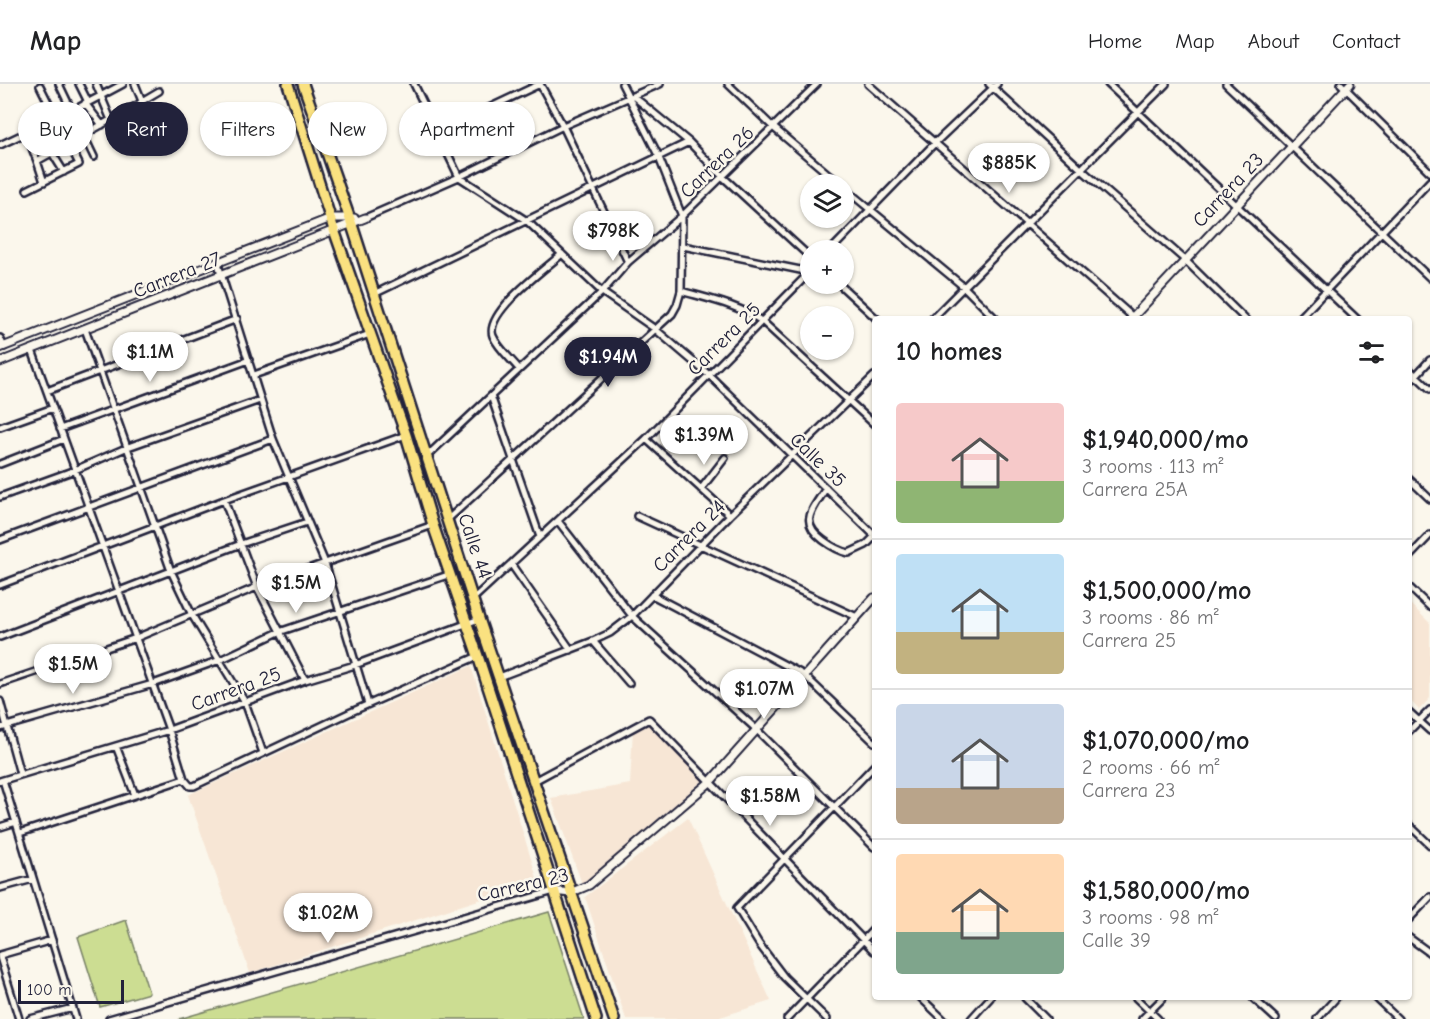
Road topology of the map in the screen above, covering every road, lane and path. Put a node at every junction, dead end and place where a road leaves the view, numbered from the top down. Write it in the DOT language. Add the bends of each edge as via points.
graph roads {
  1 [pos="59,84"];
  2 [pos="79,84"];
  3 [pos="96,84"];
  4 [pos="135,84"];
  5 [pos="288,84"];
  6 [pos="303,84"];
  7 [pos="414,84"];
  8 [pos="540,84"];
  9 [pos="622,84"];
  10 [pos="660,84"];
  11 [pos="728,84"];
  12 [pos="817,84"];
  13 [pos="868,84"];
  14 [pos="1108,84"];
  15 [pos="1167,84"];
  16 [pos="1226,84"];
  17 [pos="118,85"];
  18 [pos="993,85"];
  19 [pos="40,86"];
  20 [pos="1346,86"];
  21 [pos="159,91"];
  22 [pos="102,95"];
  23 [pos="631,97"];
  24 [pos="142,101"];
  25 [pos="49,102"];
  26 [pos="68,102"];
  27 [pos="87,102"];
  28 [pos="89,102"];
  29 [pos="423,102"];
  30 [pos="502,102"];
  31 [pos="105,103"];
  32 [pos="93,112"];
  33 [pos="1138,112"];
  34 [pos="105,123"];
  35 [pos="102,125"];
  36 [pos="563,126"];
  37 [pos="774,128"];
  38 [pos="93,130"];
  39 [pos="18,137"];
  40 [pos="689,142"];
  41 [pos="935,143"];
  42 [pos="1292,145"];
  43 [pos="0,146"];
  44 [pos="658,155"];
  45 [pos="35,156"];
  46 [pos="45,156"];
  47 [pos="54,156"];
  48 [pos="75,156"];
  49 [pos="449,156"];
  50 [pos="37,161"];
  51 [pos="1081,169"];
  52 [pos="64,172"];
  53 [pos="1430,172"];
  54 [pos="828,174"];
  55 [pos="459,177"];
  56 [pos="723,177"];
  57 [pos="1430,181"];
  58 [pos="44,182"];
  59 [pos="593,189"];
  60 [pos="27,190"];
  61 [pos="854,196"];
  62 [pos="1237,204"];
  63 [pos="870,210"];
  64 [pos="682,216"];
  65 [pos="331,218"];
  66 [pos="365,218"];
  67 [pos="351,221"];
  68 [pos="527,221"];
  69 [pos="1027,225"];
  70 [pos="334,230"];
  71 [pos="1381,232"];
  72 [pos="841,240"];
  73 [pos="683,246"];
  74 [pos="800,248"];
  75 [pos="562,254"];
  76 [pos="1185,260"];
  77 [pos="628,262"];
  78 [pos="218,264"];
  79 [pos="800,270"];
  80 [pos="222,275"];
  81 [pos="1430,278"];
  82 [pos="800,283"];
  83 [pos="964,287"];
  84 [pos="1326,290"];
  85 [pos="681,291"];
  86 [pos="602,292"];
  87 [pos="374,294"];
  88 [pos="850,294"];
  89 [pos="874,316"];
  90 [pos="935,316"];
  91 [pos="993,316"];
  92 [pos="1129,316"];
  93 [pos="1135,316"];
  94 [pos="1242,316"];
  95 [pos="1302,316"];
  96 [pos="1354,316"];
  97 [pos="237,319"];
  98 [pos="763,322"];
  99 [pos="85,329"];
  100 [pos="655,329"];
  101 [pos="370,334"];
  102 [pos="0,338"];
  103 [pos="2,348"];
  104 [pos="32,350"];
  105 [pos="249,360"];
  106 [pos="1430,360"];
  107 [pos="0,362"];
  108 [pos="519,369"];
  109 [pos="100,370"];
  110 [pos="1412,372"];
  111 [pos="254,375"];
  112 [pos="709,375"];
  113 [pos="1416,376"];
  114 [pos="872,378"];
  115 [pos="1412,380"];
  116 [pos="1430,389"];
  117 [pos="47,391"];
  118 [pos="491,396"];
  119 [pos="260,400"];
  120 [pos="849,401"];
  121 [pos="53,408"];
  122 [pos="114,408"];
  123 [pos="872,422"];
  124 [pos="0,427"];
  125 [pos="60,429"];
  126 [pos="406,435"];
  127 [pos="64,439"];
  128 [pos="273,439"];
  129 [pos="646,439"];
  130 [pos="128,447"];
  131 [pos="793,455"];
  132 [pos="427,456"];
  133 [pos="725,458"];
  134 [pos="512,459"];
  135 [pos="0,464"];
  136 [pos="75,470"];
  137 [pos="288,477"];
  138 [pos="1412,482"];
  139 [pos="142,486"];
  140 [pos="825,488"];
  141 [pos="701,489"];
  142 [pos="0,497"];
  143 [pos="1430,499"];
  144 [pos="225,500"];
  145 [pos="89,508"];
  146 [pos="730,514"];
  147 [pos="637,516"];
  148 [pos="447,520"];
  149 [pos="558,521"];
  150 [pos="307,522"];
  151 [pos="433,525"];
  152 [pos="156,526"];
  153 [pos="872,534"];
  154 [pos="1430,535"];
  155 [pos="540,537"];
  156 [pos="872,538"];
  157 [pos="0,540"];
  158 [pos="241,544"];
  159 [pos="701,544"];
  160 [pos="102,546"];
  161 [pos="1412,554"];
  162 [pos="325,563"];
  163 [pos="511,564"];
  164 [pos="171,571"];
  165 [pos="451,574"];
  166 [pos="0,585"];
  167 [pos="257,587"];
  168 [pos="1412,590"];
  169 [pos="119,591"];
  170 [pos="652,595"];
  171 [pos="474,598"];
  172 [pos="872,600"];
  173 [pos="1430,608"];
  174 [pos="341,611"];
  175 [pos="192,615"];
  176 [pos="632,616"];
  177 [pos="857,617"];
  178 [pos="479,618"];
  179 [pos="466,624"];
  180 [pos="279,633"];
  181 [pos="0,637"];
  182 [pos="136,638"];
  183 [pos="593,641"];
  184 [pos="571,650"];
  185 [pos="478,656"];
  186 [pos="220,660"];
  187 [pos="355,665"];
  188 [pos="804,675"];
  189 [pos="499,677"];
  190 [pos="305,680"];
  191 [pos="629,683"];
  192 [pos="0,684"];
  193 [pos="153,684"];
  194 [pos="0,701"];
  195 [pos="245,702"];
  196 [pos="368,704"];
  197 [pos="1430,710"];
  198 [pos="1412,715"];
  199 [pos="1419,721"];
  200 [pos="8,726"];
  201 [pos="0,728"];
  202 [pos="1412,728"];
  203 [pos="756,729"];
  204 [pos="169,730"];
  205 [pos="1430,731"];
  206 [pos="872,740"];
  207 [pos="116,746"];
  208 [pos="263,753"];
  209 [pos="872,768"];
  210 [pos="20,774"];
  211 [pos="2,780"];
  212 [pos="185,781"];
  213 [pos="534,781"];
  214 [pos="710,782"];
  215 [pos="135,795"];
  216 [pos="835,808"];
  217 [pos="16,822"];
  218 [pos="0,827"];
  219 [pos="1412,828"];
  220 [pos="20,833"];
  221 [pos="1430,844"];
  222 [pos="872,845"];
  223 [pos="785,860"];
  224 [pos="33,879"];
  225 [pos="0,888"];
  226 [pos="554,891"];
  227 [pos="570,893"];
  228 [pos="1430,897"];
  229 [pos="1412,916"];
  230 [pos="872,931"];
  231 [pos="52,940"];
  232 [pos="863,940"];
  233 [pos="1412,940"];
  234 [pos="872,949"];
  235 [pos="1430,953"];
  236 [pos="0,956"];
  237 [pos="806,998"];
  238 [pos="923,1000"];
  239 [pos="988,1000"];
  240 [pos="1027,1000"];
  241 [pos="1139,1000"];
  242 [pos="1161,1000"];
  243 [pos="1255,1000"];
  244 [pos="1334,1000"];
  245 [pos="1378,1000"];
  246 [pos="73,1008"];
  247 [pos="1150,1011"];
  248 [pos="19,1019"];
  249 [pos="30,1019"];
  250 [pos="76,1019"];
  251 [pos="109,1019"];
  252 [pos="596,1019"];
  253 [pos="614,1019"];
  254 [pos="787,1019"];
  255 [pos="827,1019"];
  256 [pos="943,1019"];
  257 [pos="971,1019"];
  258 [pos="1046,1019"];
  259 [pos="1142,1019"];
  260 [pos="1158,1019"];
  261 [pos="1276,1019"];
  262 [pos="1317,1019"];
  263 [pos="1398,1019"];
  1 -- 26 [label="street"];
  2 -- 27 [label="street"];
  3 -- 22 [label="street"];
  4 -- 24 [label="street"];
  5 -- 65 [label="main road, Calle 44"];
  6 -- 67 [label="main road, Calle 44"];
  7 -- 29 [label="street"];
  8 -- 30 [label="street"];
  8 -- 36 [label="street"];
  9 -- 23 [label="street"];
  10 -- 23 [label="street, Carrera 27"];
  11 -- 37 [label="street"];
  12 -- 37 [label="street, Carrera 26"];
  13 -- 41 [label="street"];
  14 -- 33 [label="street"];
  15 -- 33 [label="street"];
  16 -- 42 [label="street"];
  17 -- 22 [label="street"];
  18 -- 41 [label="street"];
  18 -- 51 [label="street"];
  19 -- 25 [label="street"];
  20 -- 42 [label="street, Carrera 23"];
  20 -- 53 [label="street"];
  21 -- 24 [label="street"];
  22 -- 28 [label="street"];
  22 -- 31 [label="street"];
  23 -- 36 [label="street, Carrera 27"];
  23 -- 40 [label="street"];
  23 -- 44 [label="street"];
  32 -- 35 [label="street"];
  33 -- 51 [label="street"];
  33 -- 62 [label="street"];
  34 -- 35 [label="street"];
  35 -- 38 [label="street"];
  36 -- 55 [label="street, Carrera 27"];
  36 -- 59 [label="street"];
  37 -- 54 [label="street"];
  37 -- 56 [label="street, Carrera 26"];
  39 -- 43 [label="street"];
  40 -- 44 [label="street"];
  40 -- 56 [label="street"];
  41 -- 63 [label="street"];
  41 -- 69 [label="street"];
  42 -- 62 [label="street, Carrera 23"];
  42 -- 71 [label="street"];
  44 -- 59 [label="street"];
  44 -- 64 [label="street"];
  45 -- 50 [label="street"];
  46 -- 50 [label="street"];
  47 -- 52 [label="street"];
  48 -- 52 [label="street" via="79,164"];
  49 -- 55 [label="street"];
  50 -- 58 [label="street"];
  51 -- 69 [label="street"];
  51 -- 76 [label="street"];
  52 -- 58 [label="street"];
  55 -- 66 [label="street, Carrera 27"];
  55 -- 68 [label="street, Calle 35"];
  56 -- 64 [label="street, Carrera 26"];
  56 -- 74 [label="street"];
  57 -- 71 [label="street"];
  58 -- 60 [label="street"];
  59 -- 68 [label="street"];
  59 -- 77 [label="street"];
  61 -- 63 [label="street"];
  62 -- 76 [label="street, Carrera 23"];
  62 -- 84 [label="street"];
  63 -- 72 [label="street"];
  63 -- 83 [label="street"];
  64 -- 73 [label="street"];
  64 -- 77 [label="street, Carrera 26"];
  65 -- 67 [label="street, Carrera 27"];
  65 -- 70 [label="main road, Calle 44"];
  65 -- 78 [label="street, Carrera 27"];
  66 -- 67 [label="street, Carrera 27"];
  67 -- 70 [label="street, Carrera 27"];
  67 -- 87 [label="main road, Calle 44"];
  68 -- 75 [label="street, Calle 35"];
  68 -- 87 [label="street"];
  69 -- 83 [label="street"];
  69 -- 92 [label="street"];
  70 -- 80 [label="street, Carrera 27"];
  70 -- 101 [label="main road, Calle 44"];
  71 -- 81 [label="street"];
  71 -- 84 [label="street"];
  73 -- 79 [label="street"];
  73 -- 85 [label="street"];
  75 -- 86 [label="street, Calle 35"];
  75 -- 108 [label="street" via="506,304 493,326 494,338"];
  76 -- 93 [label="street, Carrera 23"];
  76 -- 94 [label="street"];
  77 -- 86 [label="street, Carrera 26"];
  78 -- 80 [label="street"];
  78 -- 103 [label="street, Carrera 27"];
  80 -- 97 [label="street"];
  80 -- 99 [label="street, Carrera 27"];
  82 -- 98 [label="street, Carrera 25"];
  83 -- 90 [label="street"];
  83 -- 91 [label="street"];
  84 -- 95 [label="street"];
  84 -- 96 [label="street"];
  85 -- 98 [label="street" via="736,307"];
  85 -- 100 [label="street" via="672,314"];
  86 -- 100 [label="street, Calle 35"];
  86 -- 108 [label="street, Carrera 26"];
  87 -- 132 [label="main road, Calle 44"];
  88 -- 89 [label="street"];
  97 -- 105 [label="street"];
  97 -- 109 [label="street"];
  98 -- 112 [label="street, Carrera 25"];
  98 -- 120 [label="street"];
  99 -- 104 [label="street, Carrera 27"];
  99 -- 109 [label="street"];
  100 -- 112 [label="street, Calle 35"];
  100 -- 134 [label="street"];
  101 -- 111 [label="street"];
  101 -- 126 [label="main road, Calle 44"];
  102 -- 103 [label="street"];
  104 -- 107 [label="street, Carrera 27"];
  104 -- 117 [label="street"];
  105 -- 111 [label="street"];
  105 -- 122 [label="street"];
  106 -- 113 [label="street"];
  108 -- 118 [label="street, Carrera 26"];
  109 -- 117 [label="street"];
  109 -- 122 [label="street"];
  110 -- 113 [label="street"];
  111 -- 119 [label="street"];
  112 -- 129 [label="street, Carrera 25"];
  112 -- 131 [label="street, Calle 35"];
  113 -- 115 [label="street"];
  113 -- 116 [label="street"];
  114 -- 120 [label="street, Carrera 24"];
  117 -- 121 [label="street"];
  118 -- 132 [label="street, Carrera 26"];
  118 -- 134 [label="street"];
  119 -- 128 [label="street"];
  119 -- 130 [label="street"];
  120 -- 123 [label="street"];
  120 -- 131 [label="street, Carrera 24"];
  121 -- 124 [label="street"];
  121 -- 125 [label="street"];
  122 -- 125 [label="street"];
  122 -- 130 [label="street"];
  125 -- 127 [label="street"];
  126 -- 137 [label="street"];
  126 -- 151 [label="main road, Calle 44"];
  127 -- 135 [label="street"];
  127 -- 136 [label="street"];
  128 -- 137 [label="street"];
  128 -- 139 [label="street"];
  129 -- 141 [label="street"];
  129 -- 149 [label="street, Carrera 25"];
  130 -- 136 [label="street"];
  130 -- 139 [label="street"];
  131 -- 140 [label="street, Calle 35"];
  131 -- 146 [label="street, Carrera 24"];
  132 -- 148 [label="main road, Calle 44"];
  133 -- 141 [label="street"];
  134 -- 148 [label="street"];
  134 -- 155 [label="street"];
  136 -- 142 [label="street"];
  136 -- 145 [label="street"];
  137 -- 144 [label="street"];
  137 -- 150 [label="street"];
  138 -- 143 [label="street"];
  139 -- 145 [label="street"];
  139 -- 152 [label="street"];
  140 -- 153 [label="street, Calle 35"];
  140 -- 156 [label="street" via="808,519 813,533 849,553"];
  141 -- 146 [label="street"];
  144 -- 152 [label="street"];
  144 -- 158 [label="street"];
  145 -- 157 [label="street"];
  145 -- 160 [label="street"];
  146 -- 159 [label="street, Carrera 24"];
  147 -- 159 [label="street"];
  148 -- 171 [label="main road, Calle 44"];
  149 -- 155 [label="street, Carrera 25"];
  149 -- 176 [label="street"];
  150 -- 158 [label="street"];
  150 -- 162 [label="street"];
  151 -- 162 [label="street"];
  151 -- 165 [label="main road, Calle 44"];
  152 -- 160 [label="street"];
  152 -- 164 [label="street"];
  154 -- 161 [label="street"];
  155 -- 163 [label="street, Carrera 25"];
  158 -- 164 [label="street"];
  158 -- 167 [label="street"];
  159 -- 170 [label="street, Carrera 24"];
  159 -- 177 [label="street"];
  160 -- 166 [label="street"];
  160 -- 169 [label="street"];
  162 -- 167 [label="street"];
  162 -- 174 [label="street"];
  163 -- 171 [label="street, Carrera 25"];
  163 -- 184 [label="street"];
  164 -- 169 [label="street"];
  164 -- 175 [label="street"];
  165 -- 174 [label="street"];
  165 -- 179 [label="main road, Calle 44"];
  167 -- 175 [label="street"];
  167 -- 180 [label="street"];
  168 -- 173 [label="street"];
  169 -- 181 [label="street"];
  169 -- 182 [label="street"];
  170 -- 176 [label="street, Carrera 24"];
  170 -- 188 [label="street"];
  171 -- 178 [label="main road, Calle 44"];
  172 -- 177 [label="street, Carrera 23"];
  174 -- 180 [label="street"];
  174 -- 187 [label="street"];
  175 -- 182 [label="street"];
  175 -- 186 [label="street"];
  176 -- 183 [label="street, Carrera 24"];
  176 -- 203 [label="street"];
  177 -- 188 [label="street, Carrera 23"];
  178 -- 179 [label="street, Carrera 25"];
  178 -- 189 [label="main road, Calle 44"];
  179 -- 185 [label="main road, Calle 44"];
  179 -- 187 [label="street, Carrera 25"];
  180 -- 186 [label="street"];
  180 -- 190 [label="street"];
  182 -- 192 [label="street"];
  182 -- 193 [label="street"];
  183 -- 184 [label="street, Carrera 24"];
  183 -- 191 [label="street"];
  184 -- 189 [label="street, Carrera 24"];
  185 -- 196 [label="street"];
  185 -- 226 [label="main road, Calle 44"];
  186 -- 193 [label="street"];
  186 -- 195 [label="street"];
  187 -- 190 [label="street, Carrera 25"];
  187 -- 196 [label="street"];
  188 -- 203 [label="street, Carrera 23"];
  188 -- 206 [label="street"];
  189 -- 213 [label="main road, Calle 44"];
  190 -- 195 [label="street, Carrera 25"];
  193 -- 200 [label="street"];
  193 -- 204 [label="street"];
  194 -- 200 [label="street"];
  195 -- 204 [label="street, Carrera 25"];
  195 -- 208 [label="street"];
  196 -- 208 [label="street"];
  197 -- 199 [label="street"];
  198 -- 199 [label="street"];
  199 -- 202 [label="street"];
  199 -- 205 [label="street"];
  200 -- 201 [label="street"];
  200 -- 210 [label="street"];
  203 -- 214 [label="street, Carrera 23"];
  203 -- 216 [label="street"];
  204 -- 207 [label="street, Carrera 25"];
  204 -- 212 [label="street"];
  207 -- 210 [label="street, Carrera 25"];
  207 -- 215 [label="street"];
  208 -- 212 [label="street" via="194,786"];
  209 -- 216 [label="street"];
  210 -- 211 [label="street, Carrera 25"];
  211 -- 217 [label="street"];
  212 -- 215 [label="street"];
  213 -- 214 [label="street" via="650,719"];
  213 -- 227 [label="main road, Calle 44"];
  214 -- 223 [label="street"];
  214 -- 227 [label="street, Carrera 23" via="589,885"];
  215 -- 220 [label="street"];
  216 -- 222 [label="street"];
  216 -- 223 [label="street"];
  217 -- 218 [label="street"];
  217 -- 220 [label="street"];
  219 -- 221 [label="street"];
  220 -- 224 [label="street"];
  223 -- 232 [label="street"];
  223 -- 237 [label="street" via="737,908 784,977"];
  224 -- 225 [label="street"];
  224 -- 231 [label="street"];
  226 -- 227 [label="street, Carrera 23"];
  226 -- 251 [label="street, Carrera 23"];
  226 -- 252 [label="main road, Calle 44"];
  227 -- 253 [label="main road, Calle 44"];
  228 -- 229 [label="street"];
  230 -- 232 [label="street"];
  231 -- 236 [label="street"];
  231 -- 246 [label="street"];
  232 -- 234 [label="street"];
  232 -- 237 [label="street"];
  233 -- 235 [label="street"];
  236 -- 248 [label="street"];
  237 -- 254 [label="street"];
  237 -- 255 [label="street"];
  238 -- 256 [label="street"];
  239 -- 257 [label="street"];
  240 -- 258 [label="street"];
  241 -- 247 [label="street"];
  242 -- 247 [label="street"];
  243 -- 261 [label="street"];
  244 -- 262 [label="street"];
  245 -- 263 [label="street"];
  246 -- 249 [label="street"];
  246 -- 250 [label="street"];
  247 -- 259 [label="street"];
  247 -- 260 [label="street"];
}
